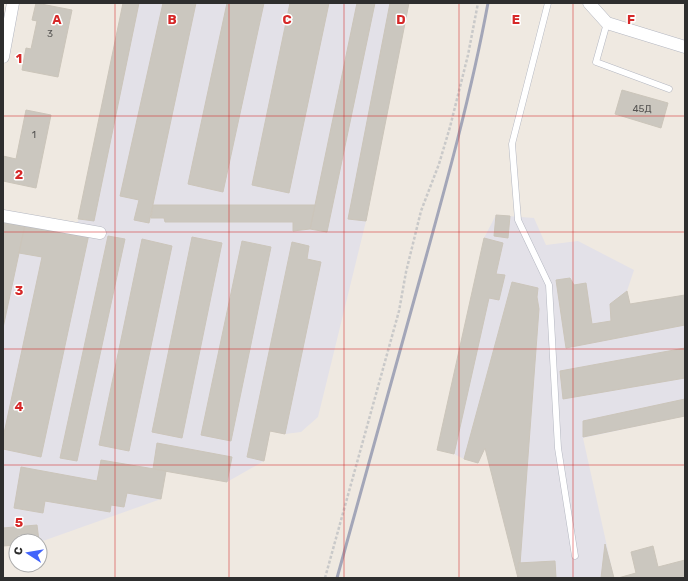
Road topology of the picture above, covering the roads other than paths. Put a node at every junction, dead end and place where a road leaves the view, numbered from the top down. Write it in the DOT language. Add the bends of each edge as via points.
graph roads {
  1 [pos="13,3"];
  2 [pos="548,3"];
  3 [pos="589,3"];
  4 [pos="607,23"];
  5 [pos="685,47"];
  6 [pos="3,57"];
  7 [pos="669,89"];
  8 [pos="3,216"];
  9 [pos="100,234"];
  10 [pos="575,556"];
  1 -- 6 [label="street"];
  2 -- 10 [label="lane" via="512,144 518,220 549,285 558,448"];
  3 -- 4 [label="street"];
  4 -- 5 [label="street"];
  4 -- 7 [label="lane" via="596,62"];
  8 -- 9 [label="street"];
}
